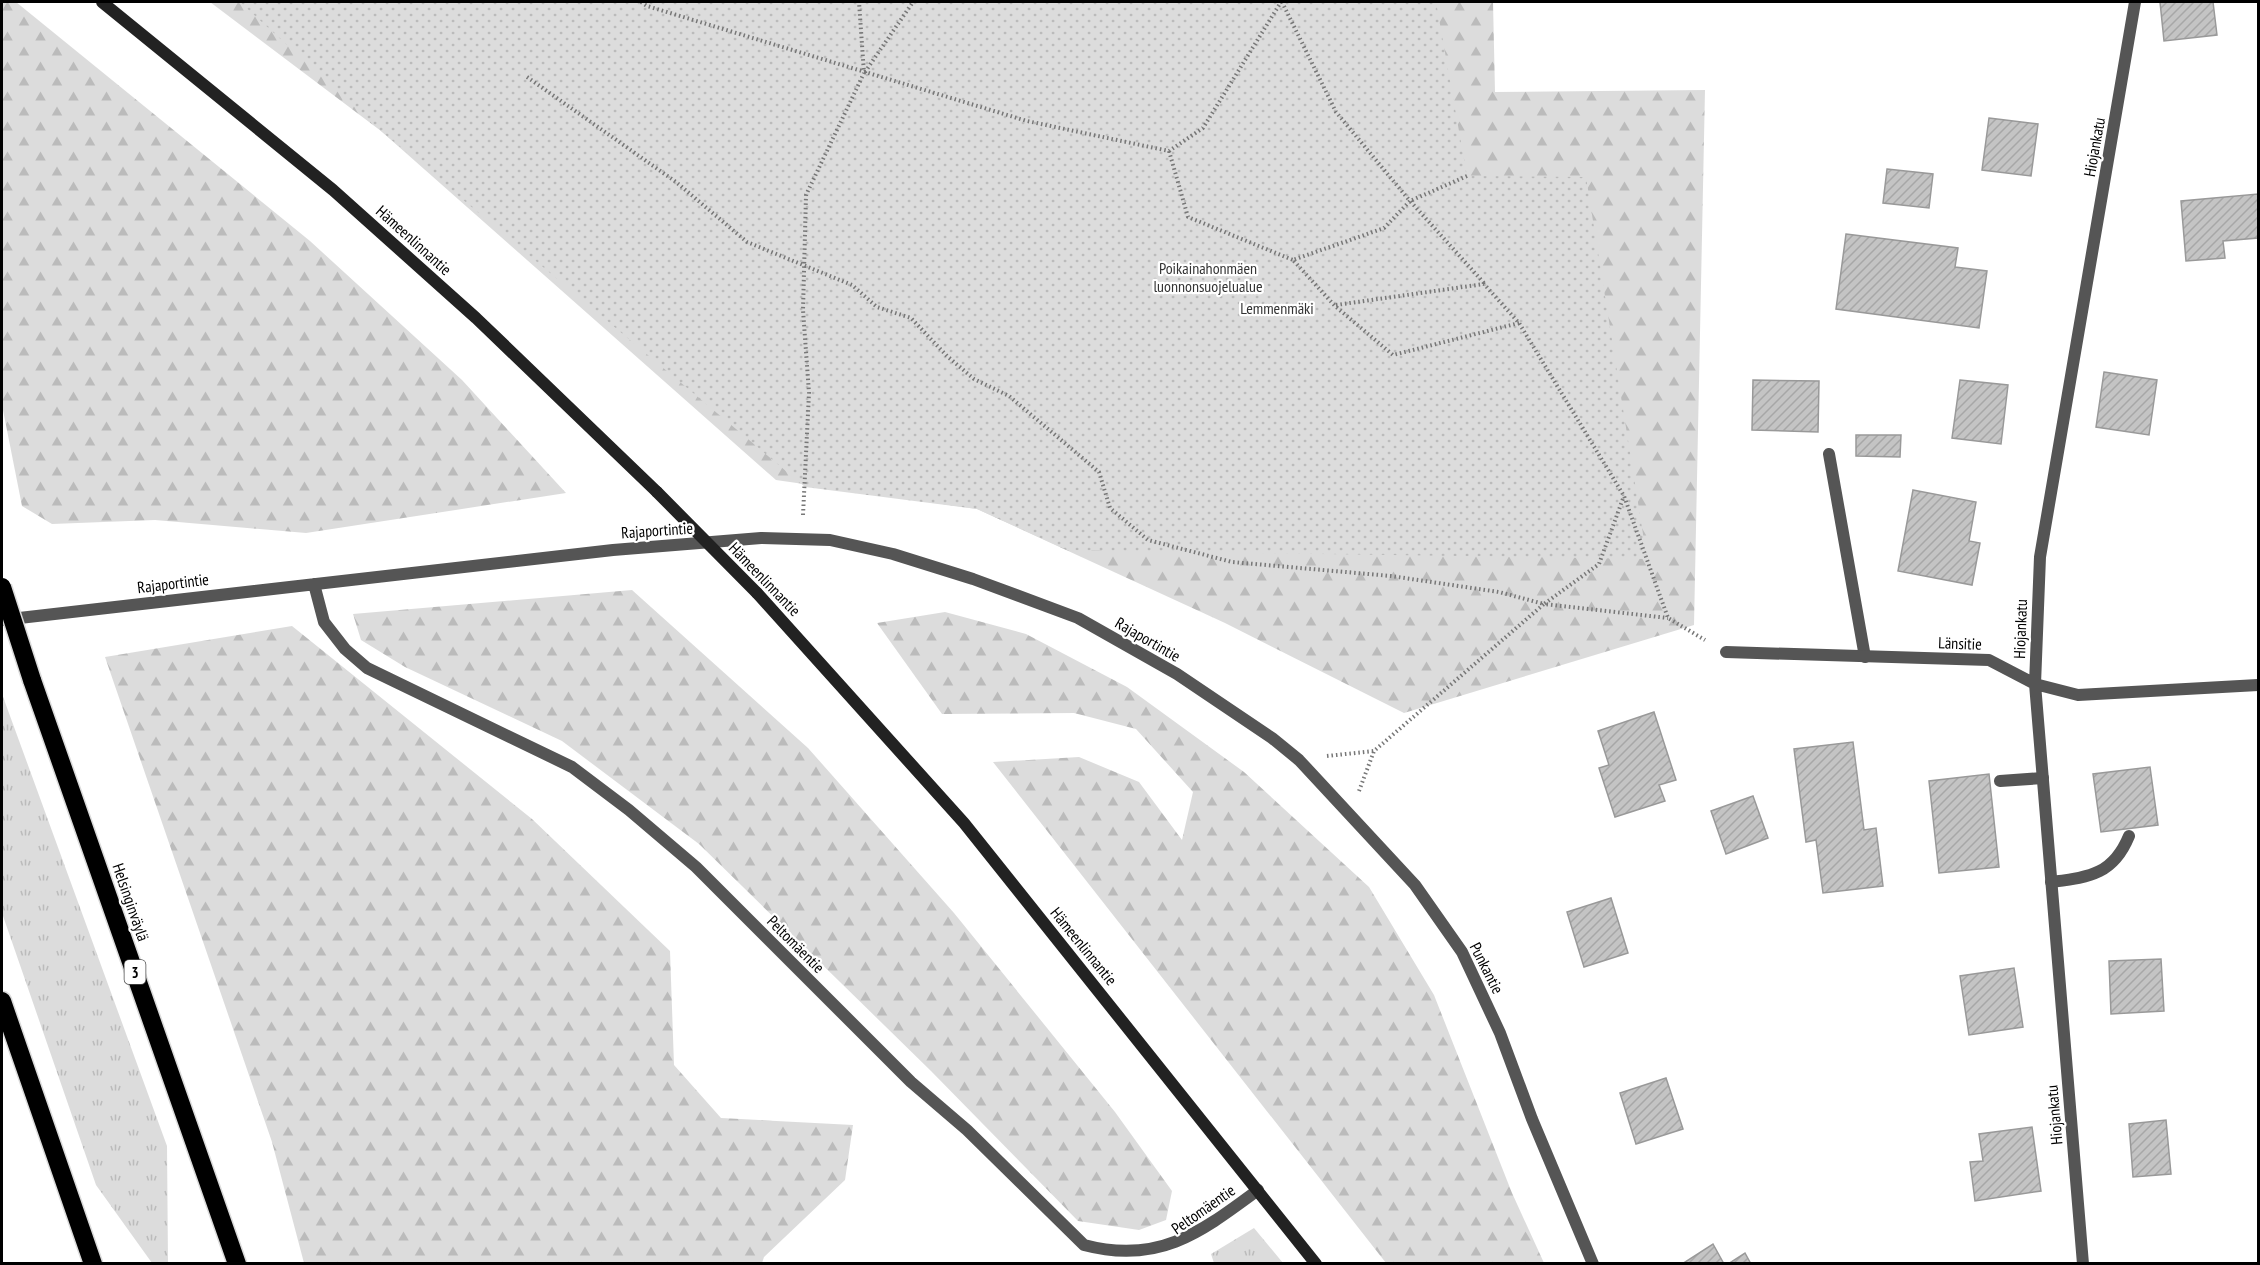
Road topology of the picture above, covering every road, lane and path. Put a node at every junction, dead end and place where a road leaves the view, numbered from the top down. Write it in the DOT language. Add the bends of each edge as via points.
graph roads {
  1 [pos="102,2"];
  2 [pos="641,2"];
  3 [pos="859,2"];
  4 [pos="913,2"];
  5 [pos="1281,2"];
  6 [pos="2135,2"];
  7 [pos="864,73"];
  8 [pos="527,77"];
  9 [pos="1169,151"];
  10 [pos="1467,176"];
  11 [pos="1410,201"];
  12 [pos="1293,260"];
  13 [pos="804,267"];
  14 [pos="1485,284"];
  15 [pos="1335,306"];
  16 [pos="1519,323"];
  17 [pos="1829,454"];
  18 [pos="1624,496"];
  19 [pos="802,540"];
  20 [pos="315,584"];
  21 [pos="2,587"];
  22 [pos="1544,604"];
  23 [pos="1668,618"];
  24 [pos="2,620"];
  25 [pos="1726,652"];
  26 [pos="1865,657"];
  27 [pos="2035,684"];
  28 [pos="2259,685"];
  29 [pos="1272,738"];
  30 [pos="1374,751"];
  31 [pos="1299,760"];
  32 [pos="2043,778"];
  33 [pos="2000,782"];
  34 [pos="1350,814"];
  35 [pos="2129,836"];
  36 [pos="2051,882"];
  37 [pos="2,1001"];
  38 [pos="1258,1190"];
  39 [pos="93,1263"];
  40 [pos="237,1263"];
  41 [pos="1316,1263"];
  42 [pos="1593,1263"];
  43 [pos="2083,1263"];
  1 -- 38 [label="main road, Hämeenlinnantie, bridge" via="333,190 477,318 757,593 964,823"];
  2 -- 7 [label="path"];
  3 -- 7 [label="path"];
  4 -- 7 [label="path"];
  5 -- 9 [label="path" via="1203,128"];
  5 -- 11 [label="path" via="1336,112"];
  6 -- 27 [label="street, Hiojankatu" via="2040,557"];
  7 -- 9 [label="path" via="1027,122"];
  7 -- 13 [label="path" via="806,195"];
  8 -- 13 [label="path" via="676,182 747,242"];
  9 -- 12 [label="path" via="1188,217"];
  10 -- 11 [label="path"];
  11 -- 12 [label="path" via="1384,228"];
  11 -- 14 [label="path"];
  12 -- 15 [label="path"];
  13 -- 19 [label="path" via="809,393"];
  13 -- 22 [label="path" via="852,285 877,307 911,318 974,379 1009,396 1099,472 1110,508 1148,540 1232,562 1391,576 1499,592"];
  14 -- 15 [label="path"];
  14 -- 16 [label="path"];
  15 -- 16 [label="path" via="1393,355"];
  16 -- 18 [label="path"];
  17 -- 26 [label="street"];
  18 -- 22 [label="path" via="1599,564"];
  18 -- 23 [label="path"];
  19 -- 20 [label="street, Rajaportintie" via="761,538 613,550"];
  19 -- 29 [label="street, Rajaportintie" via="830,540 893,554 1078,618 1177,674"];
  20 -- 24 [label="street, Rajaportintie"];
  20 -- 38 [label="street, Peltomäentie" via="324,622 345,650 366,668 572,766 696,867 911,1082 967,1130 1084,1245 1107,1257 1132,1260 1157,1256 1184,1245"];
  21 -- 40 [label="highway, Helsinginväylä / 3, bridge"];
  22 -- 23 [label="path"];
  22 -- 30 [label="path"];
  23 -- 25 [label="path"];
  25 -- 26 [label="street, Länsitie"];
  26 -- 27 [label="street, Länsitie" via="1989,660"];
  27 -- 28 [label="street, Länsitie" via="2078,695"];
  27 -- 32 [label="street, Hiojankatu"];
  29 -- 31 [label="street, Punkantie"];
  30 -- 31 [label="path"];
  30 -- 34 [label="path"];
  31 -- 34 [label="street, Punkantie"];
  32 -- 33 [label="street"];
  32 -- 36 [label="street, Hiojankatu"];
  34 -- 42 [label="street, Punkantie" via="1415,885 1462,952 1500,1033"];
  35 -- 36 [label="street" via="2114,864 2083,878"];
  36 -- 43 [label="street, Hiojankatu"];
  37 -- 39 [label="highway"];
  38 -- 41 [label="main road, Hämeenlinnantie"];
}
